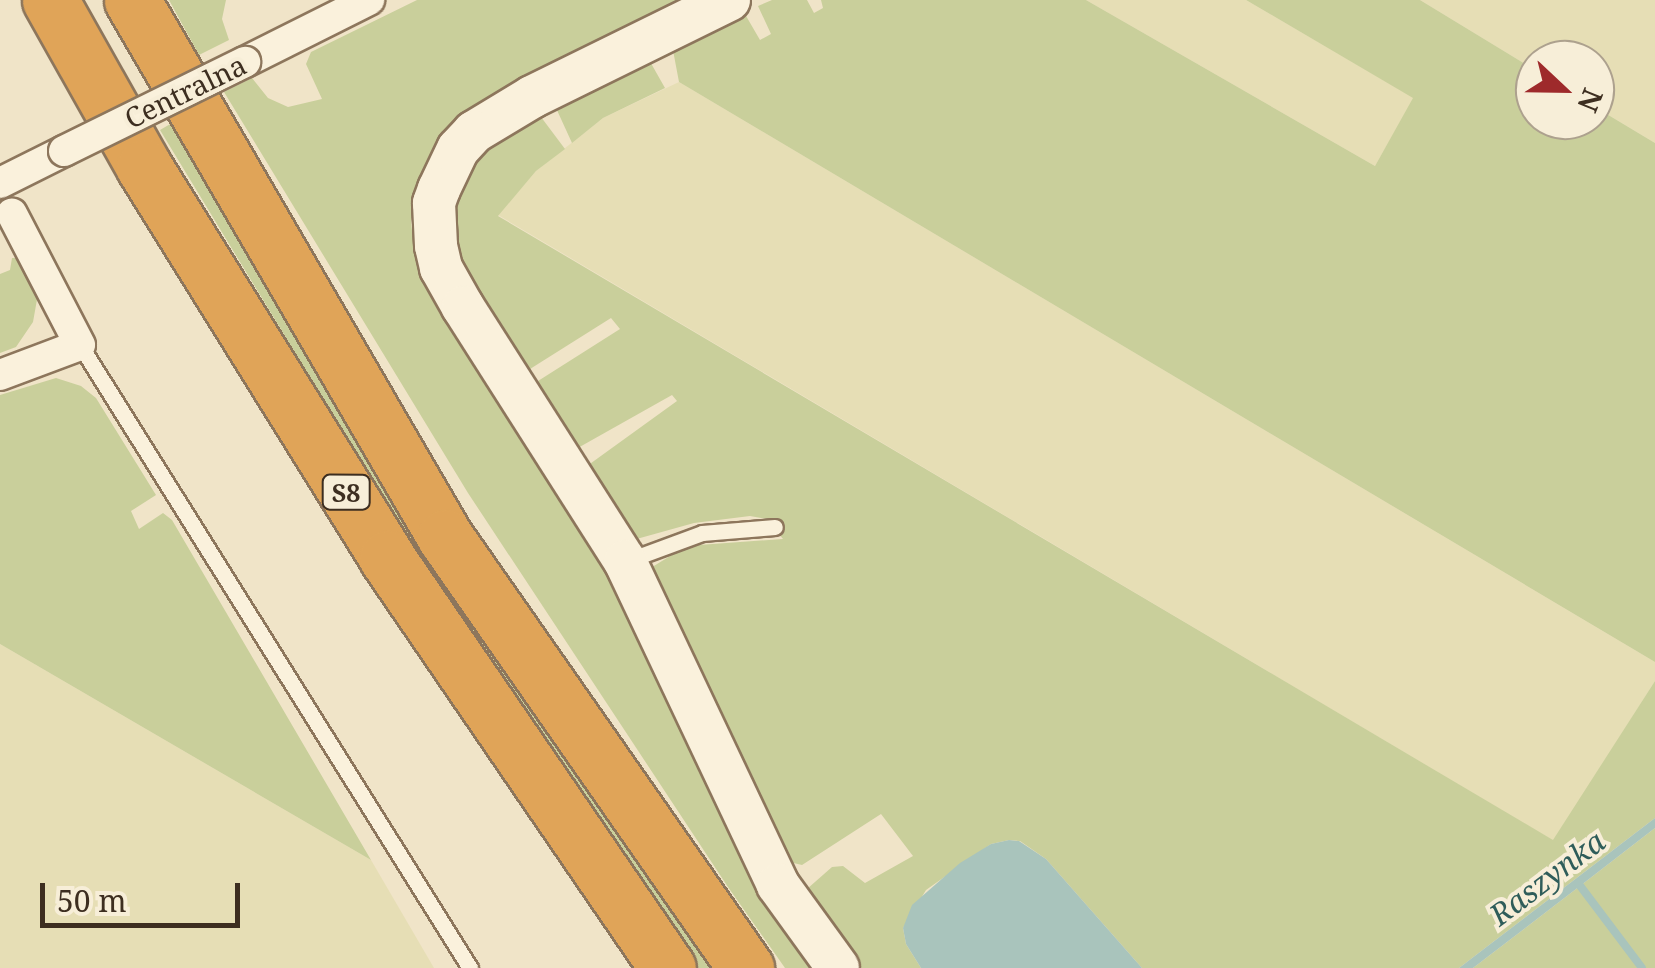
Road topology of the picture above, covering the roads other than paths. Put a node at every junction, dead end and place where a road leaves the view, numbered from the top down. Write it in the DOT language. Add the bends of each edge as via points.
graph roads {
  1 [pos="50,0"];
  2 [pos="132,0"];
  3 [pos="369,0"];
  4 [pos="729,0"];
  5 [pos="0,183"];
  6 [pos="12,214"];
  7 [pos="80,345"];
  8 [pos="0,375"];
  9 [pos="775,527"];
  10 [pos="626,561"];
  11 [pos="470,968"];
  12 [pos="668,968"];
  13 [pos="746,968"];
  14 [pos="838,968"];
  1 -- 12 [label="highway, S8" via="144,167 387,558"];
  2 -- 13 [label="highway, S8" via="445,536"];
  3 -- 5 [label="street, Centralna, bridge"];
  4 -- 10 [label="street" via="488,122 458,149 434,204 436,246 447,279"];
  6 -- 7 [label="street"];
  7 -- 8 [label="street"];
  7 -- 11 [label="lane"];
  9 -- 10 [label="lane" via="702,533"];
  10 -- 14 [label="street" via="778,884"];
}
